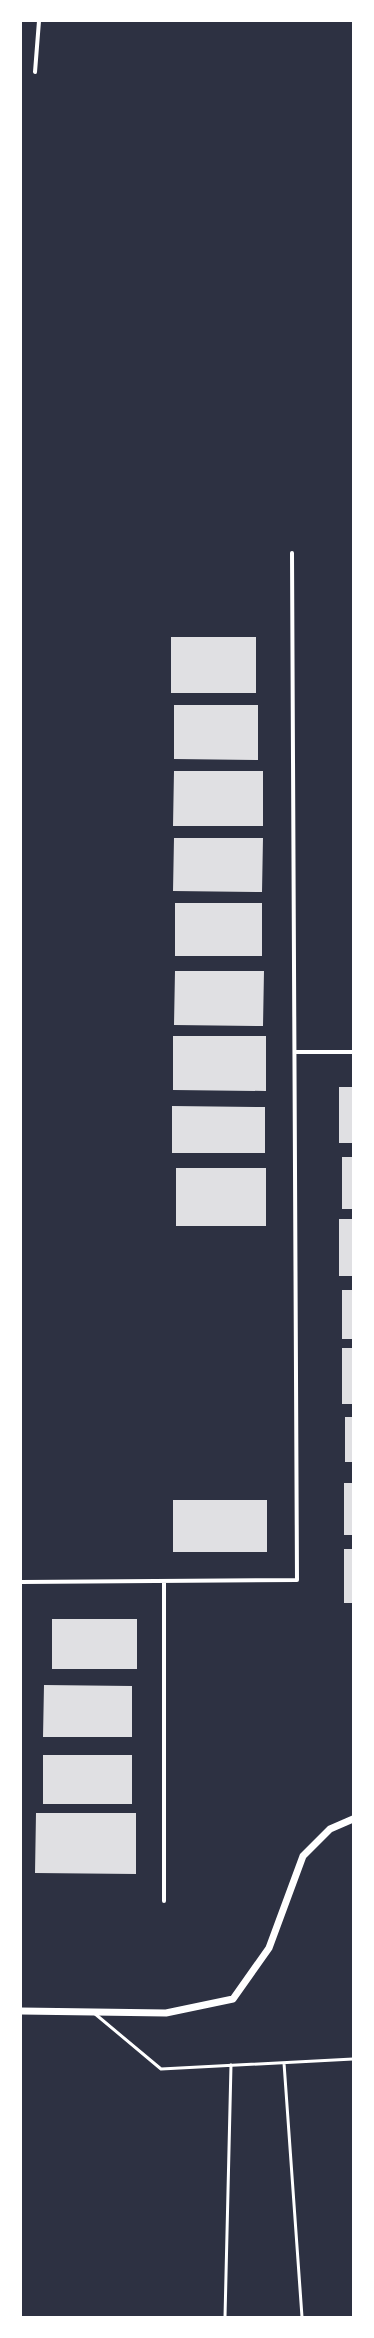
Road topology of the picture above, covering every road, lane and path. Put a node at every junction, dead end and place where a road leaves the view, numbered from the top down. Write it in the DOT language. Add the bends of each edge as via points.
graph roads {
  1 [pos="39,21"];
  2 [pos="35,72"];
  3 [pos="292,553"];
  4 [pos="295,1052"];
  5 [pos="353,1052"];
  6 [pos="164,1581"];
  7 [pos="21,1582"];
  8 [pos="353,1819"];
  9 [pos="164,1901"];
  10 [pos="21,2011"];
  11 [pos="92,2012"];
  12 [pos="353,2059"];
  13 [pos="284,2063"];
  14 [pos="231,2066"];
  15 [pos="225,2317"];
  16 [pos="302,2317"];
  1 -- 2 [label="street"];
  3 -- 4 [label="street"];
  4 -- 5 [label="street"];
  4 -- 6 [label="street" via="297,1580"];
  6 -- 7 [label="street"];
  6 -- 9 [label="street"];
  8 -- 11 [label="street" via="330,1829 303,1856 270,1948 233,1999 166,2013"];
  10 -- 11 [label="street"];
  11 -- 14 [label="lane" via="161,2069"];
  12 -- 13 [label="lane"];
  13 -- 14 [label="lane"];
  13 -- 16 [label="lane"];
  14 -- 15 [label="lane"];
}
